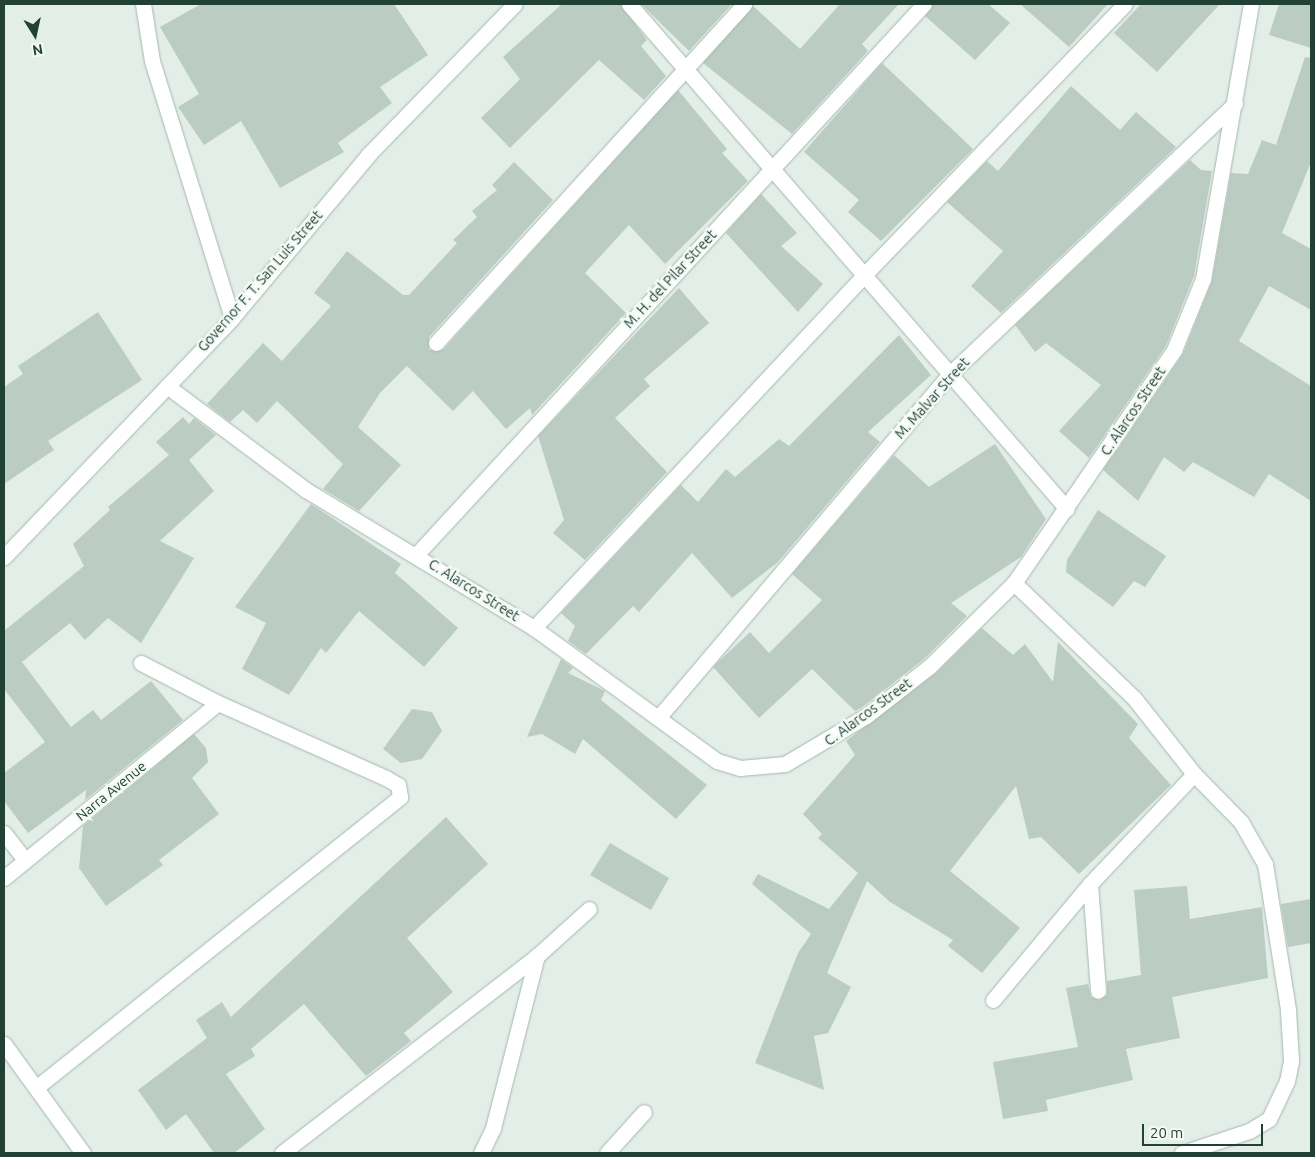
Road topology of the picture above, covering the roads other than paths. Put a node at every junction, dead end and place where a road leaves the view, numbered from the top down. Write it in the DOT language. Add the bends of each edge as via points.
graph roads {
  1 [pos="142,4"];
  2 [pos="515,4"];
  3 [pos="629,4"];
  4 [pos="744,4"];
  5 [pos="924,4"];
  6 [pos="1125,4"];
  7 [pos="1251,4"];
  8 [pos="685,65"];
  9 [pos="1235,104"];
  10 [pos="772,168"];
  11 [pos="866,273"];
  12 [pos="232,318"];
  13 [pos="436,343"];
  14 [pos="950,374"];
  15 [pos="167,386"];
  16 [pos="1067,509"];
  17 [pos="417,554"];
  18 [pos="4,557"];
  19 [pos="1014,583"];
  20 [pos="534,628"];
  21 [pos="141,663"];
  22 [pos="218,703"];
  23 [pos="658,718"];
  24 [pos="1194,774"];
  25 [pos="4,833"];
  26 [pos="25,860"];
  27 [pos="4,878"];
  28 [pos="1090,884"];
  29 [pos="589,909"];
  30 [pos="536,956"];
  31 [pos="1098,992"];
  32 [pos="993,1000"];
  33 [pos="4,1044"];
  34 [pos="37,1087"];
  35 [pos="644,1112"];
  36 [pos="83,1153"];
  37 [pos="282,1153"];
  38 [pos="481,1153"];
  39 [pos="607,1153"];
  40 [pos="1182,1153"];
  1 -- 12 [label="street" via="152,61"];
  2 -- 12 [label="street, Governor F. T. San Luis Street" via="369,154"];
  3 -- 8 [label="street"];
  4 -- 8 [label="street"];
  5 -- 10 [label="street, M. H. del Pilar Street"];
  6 -- 11 [label="street"];
  7 -- 9 [label="street, C. Alarcos Street"];
  8 -- 10 [label="street"];
  8 -- 13 [label="street"];
  9 -- 14 [label="street, M. Malvar Street"];
  9 -- 16 [label="street, C. Alarcos Street" via="1203,279 1191,315 1174,350"];
  10 -- 11 [label="street"];
  10 -- 17 [label="street, M. H. del Pilar Street"];
  11 -- 14 [label="street"];
  11 -- 20 [label="street"];
  12 -- 15 [label="street, Governor F. T. San Luis Street"];
  14 -- 16 [label="street"];
  14 -- 23 [label="street, M. Malvar Street"];
  15 -- 17 [label="street, C. Alarcos Street" via="306,490"];
  15 -- 18 [label="street, Governor F. T. San Luis Street"];
  16 -- 19 [label="street, C. Alarcos Street"];
  17 -- 20 [label="street, C. Alarcos Street"];
  19 -- 23 [label="street, C. Alarcos Street" via="930,666 895,694 806,756 785,764 740,768 717,761"];
  19 -- 24 [label="street" via="1134,698"];
  20 -- 23 [label="street, C. Alarcos Street"];
  21 -- 22 [label="street"];
  22 -- 26 [label="street, Narra Avenue"];
  22 -- 34 [label="street" via="386,778 398,785 400,797"];
  24 -- 28 [label="street"];
  24 -- 40 [label="street" via="1240,822 1264,864 1291,1062 1281,1097 1269,1118 1248,1131"];
  25 -- 26 [label="street"];
  26 -- 27 [label="street, Narra Avenue"];
  28 -- 31 [label="street"];
  28 -- 32 [label="street"];
  29 -- 30 [label="street"];
  30 -- 37 [label="street"];
  30 -- 38 [label="street" via="493,1128"];
  33 -- 34 [label="street"];
  34 -- 36 [label="street"];
  35 -- 39 [label="street"];
}
